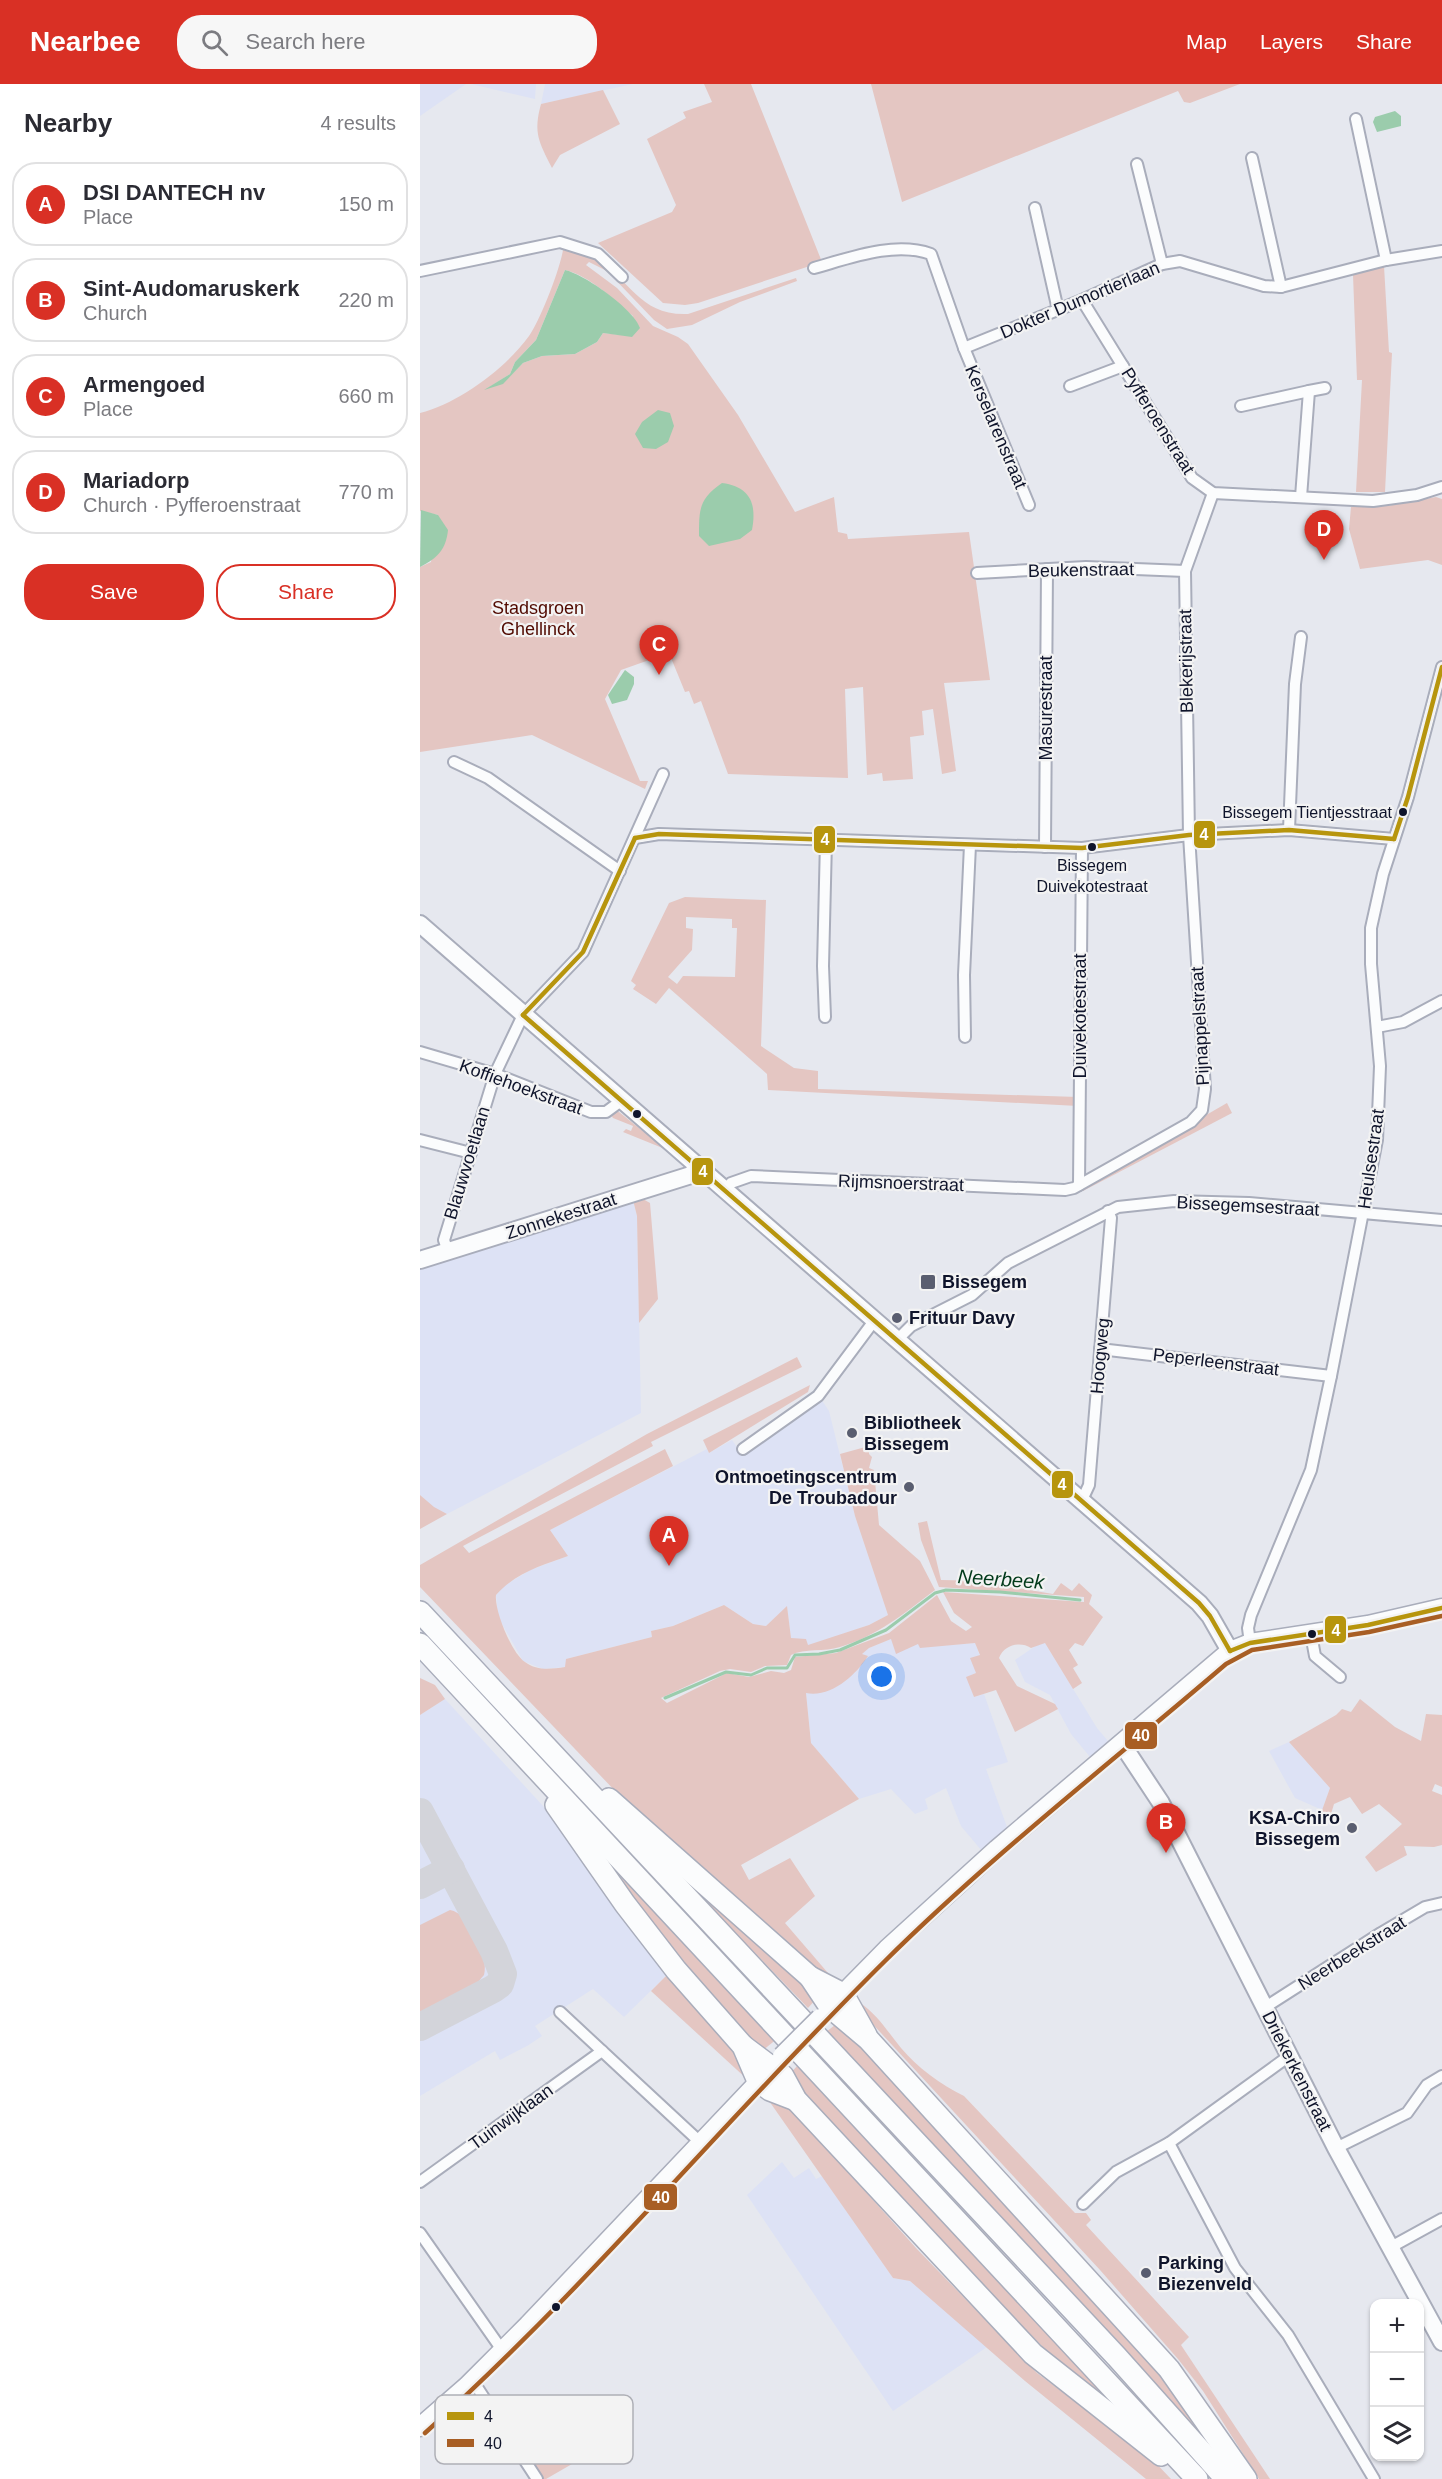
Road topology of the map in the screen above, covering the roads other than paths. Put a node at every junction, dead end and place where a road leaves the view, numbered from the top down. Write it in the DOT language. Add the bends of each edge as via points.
graph roads {
  1 [pos="1356,119"];
  2 [pos="1252,158"];
  3 [pos="1137,164"];
  4 [pos="1035,208"];
  5 [pos="1442,251"];
  6 [pos="1386,260"];
  7 [pos="1162,264"];
  8 [pos="814,268"];
  9 [pos="420,271"];
  10 [pos="622,277"];
  11 [pos="1281,287"];
  12 [pos="1082,300"];
  13 [pos="1058,310"];
  14 [pos="964,348"];
  15 [pos="1123,366"];
  16 [pos="1070,386"];
  17 [pos="1325,388"];
  18 [pos="1309,391"];
  19 [pos="1241,406"];
  20 [pos="1442,487"];
  21 [pos="1213,493"];
  22 [pos="1301,497"];
  23 [pos="1029,505"];
  24 [pos="1047,569"];
  25 [pos="1185,571"];
  26 [pos="977,573"];
  27 [pos="1301,637"];
  28 [pos="1442,667"];
  29 [pos="453,762"];
  30 [pos="663,774"];
  31 [pos="1289,830"];
  32 [pos="1189,835"];
  33 [pos="635,838"];
  34 [pos="1394,839"];
  35 [pos="826,841"];
  36 [pos="970,845"];
  37 [pos="1045,847"];
  38 [pos="1082,848"];
  39 [pos="620,871"];
  40 [pos="420,924"];
  41 [pos="1442,1001"];
  42 [pos="523,1015"];
  43 [pos="825,1017"];
  44 [pos="1377,1027"];
  45 [pos="965,1037"];
  46 [pos="420,1052"];
  47 [pos="495,1074"];
  48 [pos="621,1101"];
  49 [pos="420,1140"];
  50 [pos="471,1153"];
  51 [pos="698,1166"];
  52 [pos="1080,1185"];
  53 [pos="725,1190"];
  54 [pos="1108,1211"];
  55 [pos="1364,1213"];
  56 [pos="1442,1220"];
  57 [pos="447,1252"];
  58 [pos="420,1260"];
  59 [pos="874,1321"];
  60 [pos="897,1340"];
  61 [pos="1101,1349"];
  62 [pos="1331,1376"];
  63 [pos="743,1449"];
  64 [pos="1082,1500"];
  65 [pos="1442,1608"];
  66 [pos="420,1612"];
  67 [pos="1311,1634"];
  68 [pos="1250,1643"];
  69 [pos="420,1644"];
  70 [pos="1230,1652"];
  71 [pos="1340,1677"];
  72 [pos="538,1738"];
  73 [pos="1122,1744"];
  74 [pos="516,1746"];
  75 [pos="1442,1903"];
  76 [pos="831,2006"];
  77 [pos="1264,2008"];
  78 [pos="560,2012"];
  79 [pos="602,2051"];
  80 [pos="1289,2056"];
  81 [pos="771,2068"];
  82 [pos="1442,2076"];
  83 [pos="700,2142"];
  84 [pos="1169,2144"];
  85 [pos="1336,2148"];
  86 [pos="420,2182"];
  87 [pos="1083,2204"];
  88 [pos="1442,2219"];
  89 [pos="420,2233"];
  90 [pos="1391,2247"];
  91 [pos="1442,2342"];
  92 [pos="502,2350"];
  93 [pos="471,2383"];
  94 [pos="457,2395"];
  95 [pos="479,2395"];
  96 [pos="435,2414"];
  97 [pos="420,2427"];
  98 [pos="527,2464"];
  99 [pos="537,2479"];
  100 [pos="1195,2479"];
  101 [pos="1226,2479"];
  102 [pos="1246,2479"];
  103 [pos="1374,2479"];
  1 -- 6 [label="street"];
  2 -- 11 [label="street"];
  3 -- 7 [label="street"];
  4 -- 13 [label="street"];
  5 -- 6 [label="street, Dokter Dumortierlaan"];
  6 -- 11 [label="street, Dokter Dumortierlaan"];
  7 -- 11 [label="street, Dokter Dumortierlaan" via="1180,261 1264,286"];
  7 -- 12 [label="street, Dokter Dumortierlaan"];
  8 -- 14 [label="street, Kerselarenstraat" via="869,253 920,250 931,254"];
  9 -- 10 [label="street" via="560,242 598,254"];
  12 -- 13 [label="street, Dokter Dumortierlaan"];
  12 -- 15 [label="street, Pyfferoenstraat"];
  13 -- 14 [label="street, Dokter Dumortierlaan"];
  14 -- 23 [label="street, Kerselarenstraat"];
  15 -- 16 [label="street"];
  15 -- 21 [label="street, Pyfferoenstraat" via="1192,478"];
  17 -- 18 [label="street"];
  18 -- 19 [label="street"];
  18 -- 22 [label="street"];
  20 -- 22 [label="street" via="1373,501"];
  21 -- 22 [label="street"];
  21 -- 25 [label="street, Blekerijstraat"];
  24 -- 25 [label="street, Beukenstraat"];
  24 -- 26 [label="street, Beukenstraat"];
  24 -- 37 [label="street, Masurestraat"];
  25 -- 32 [label="street, Blekerijstraat"];
  27 -- 31 [label="street" via="1295,684"];
  28 -- 34 [label="street, Heulsestraat"];
  29 -- 39 [label="street" via="488,778"];
  30 -- 33 [label="street, Blauwvoetlaan"];
  31 -- 32 [label="street"];
  31 -- 34 [label="street"];
  32 -- 38 [label="street"];
  32 -- 52 [label="street, Pijnappelstraat" via="1202,1110 1191,1122"];
  33 -- 35 [label="street" via="659,834"];
  33 -- 39 [label="street, Blauwvoetlaan"];
  34 -- 44 [label="street, Heulsestraat" via="1371,928"];
  35 -- 36 [label="street"];
  35 -- 43 [label="street"];
  36 -- 37 [label="street"];
  36 -- 45 [label="street"];
  37 -- 38 [label="street"];
  38 -- 52 [label="street, Duivekotestraat"];
  39 -- 42 [label="street, Blauwvoetlaan" via="583,952"];
  40 -- 42 [label="street"];
  41 -- 44 [label="street" via="1403,1022"];
  42 -- 47 [label="street, Blauwvoetlaan"];
  42 -- 48 [label="street"];
  44 -- 55 [label="street, Heulsestraat" via="1379,1112"];
  46 -- 47 [label="street, Koffiehoekstraat"];
  47 -- 48 [label="street, Koffiehoekstraat" via="591,1112 606,1112"];
  47 -- 50 [label="street, Blauwvoetlaan"];
  48 -- 51 [label="street"];
  49 -- 50 [label="street"];
  50 -- 57 [label="street, Blauwvoetlaan" via="444,1240"];
  51 -- 53 [label="street"];
  51 -- 57 [label="street, Zonnekestraat" via="691,1175"];
  52 -- 53 [label="street, Rijmsnoerstraat" via="1065,1190 751,1176 731,1183"];
  53 -- 59 [label="street"];
  54 -- 55 [label="street, Bissegemsestraat" via="1190,1201"];
  54 -- 60 [label="street, Bissegemsestraat" via="997,1270 977,1292 911,1326"];
  54 -- 61 [label="street, Hoogweg" via="1111,1218"];
  55 -- 56 [label="street, Bissegemsestraat"];
  55 -- 62 [label="street, Heulsestraat"];
  57 -- 58 [label="street, Zonnekestraat"];
  59 -- 60 [label="street"];
  59 -- 63 [label="street" via="818,1396"];
  60 -- 64 [label="street"];
  61 -- 62 [label="street, Peperleenstraat"];
  61 -- 64 [label="street, Hoogweg" via="1089,1485"];
  62 -- 68 [label="street, Heulsestraat" via="1311,1470 1251,1615"];
  64 -- 70 [label="street" via="1204,1608"];
  65 -- 67 [label="main road"];
  66 -- 72 [label="highway"];
  67 -- 68 [label="main road"];
  67 -- 71 [label="street" via="1315,1656"];
  68 -- 70 [label="main road"];
  69 -- 74 [label="highway"];
  70 -- 73 [label="main road"];
  72 -- 76 [label="highway" via="810,1977"];
  72 -- 101 [label="highway" via="1117,2357"];
  73 -- 76 [label="main road" via="997,1850"];
  73 -- 77 [label="street, Driekerkenstraat" via="1158,1797"];
  74 -- 81 [label="highway" via="625,1904 676,1970 743,2046"];
  74 -- 100 [label="highway"];
  75 -- 77 [label="street, Neerbeekstraat" via="1425,1908 1381,1933"];
  76 -- 81 [label="main road, bridge"];
  76 -- 102 [label="highway" via="868,2039 1169,2369"];
  77 -- 80 [label="street, Driekerkenstraat"];
  78 -- 79 [label="street"];
  79 -- 83 [label="street"];
  79 -- 86 [label="street, Tuinwijklaan"];
  80 -- 84 [label="street"];
  80 -- 85 [label="street, Driekerkenstraat"];
  81 -- 83 [label="main road"];
  81 -- 100 [label="highway" via="770,2090 796,2100 1033,2354"];
  82 -- 85 [label="street" via="1427,2085 1407,2113"];
  83 -- 92 [label="main road"];
  84 -- 87 [label="street" via="1116,2172"];
  84 -- 103 [label="street" via="1235,2268 1288,2335"];
  85 -- 90 [label="street, Driekerkenstraat"];
  88 -- 90 [label="street"];
  89 -- 92 [label="street"];
  90 -- 91 [label="street, Driekerkenstraat"];
  92 -- 93 [label="main road"];
  93 -- 94 [label="main road"];
  93 -- 95 [label="street"];
  96 -- 97 [label="main road"];
  98 -- 99 [label="street"];
}
